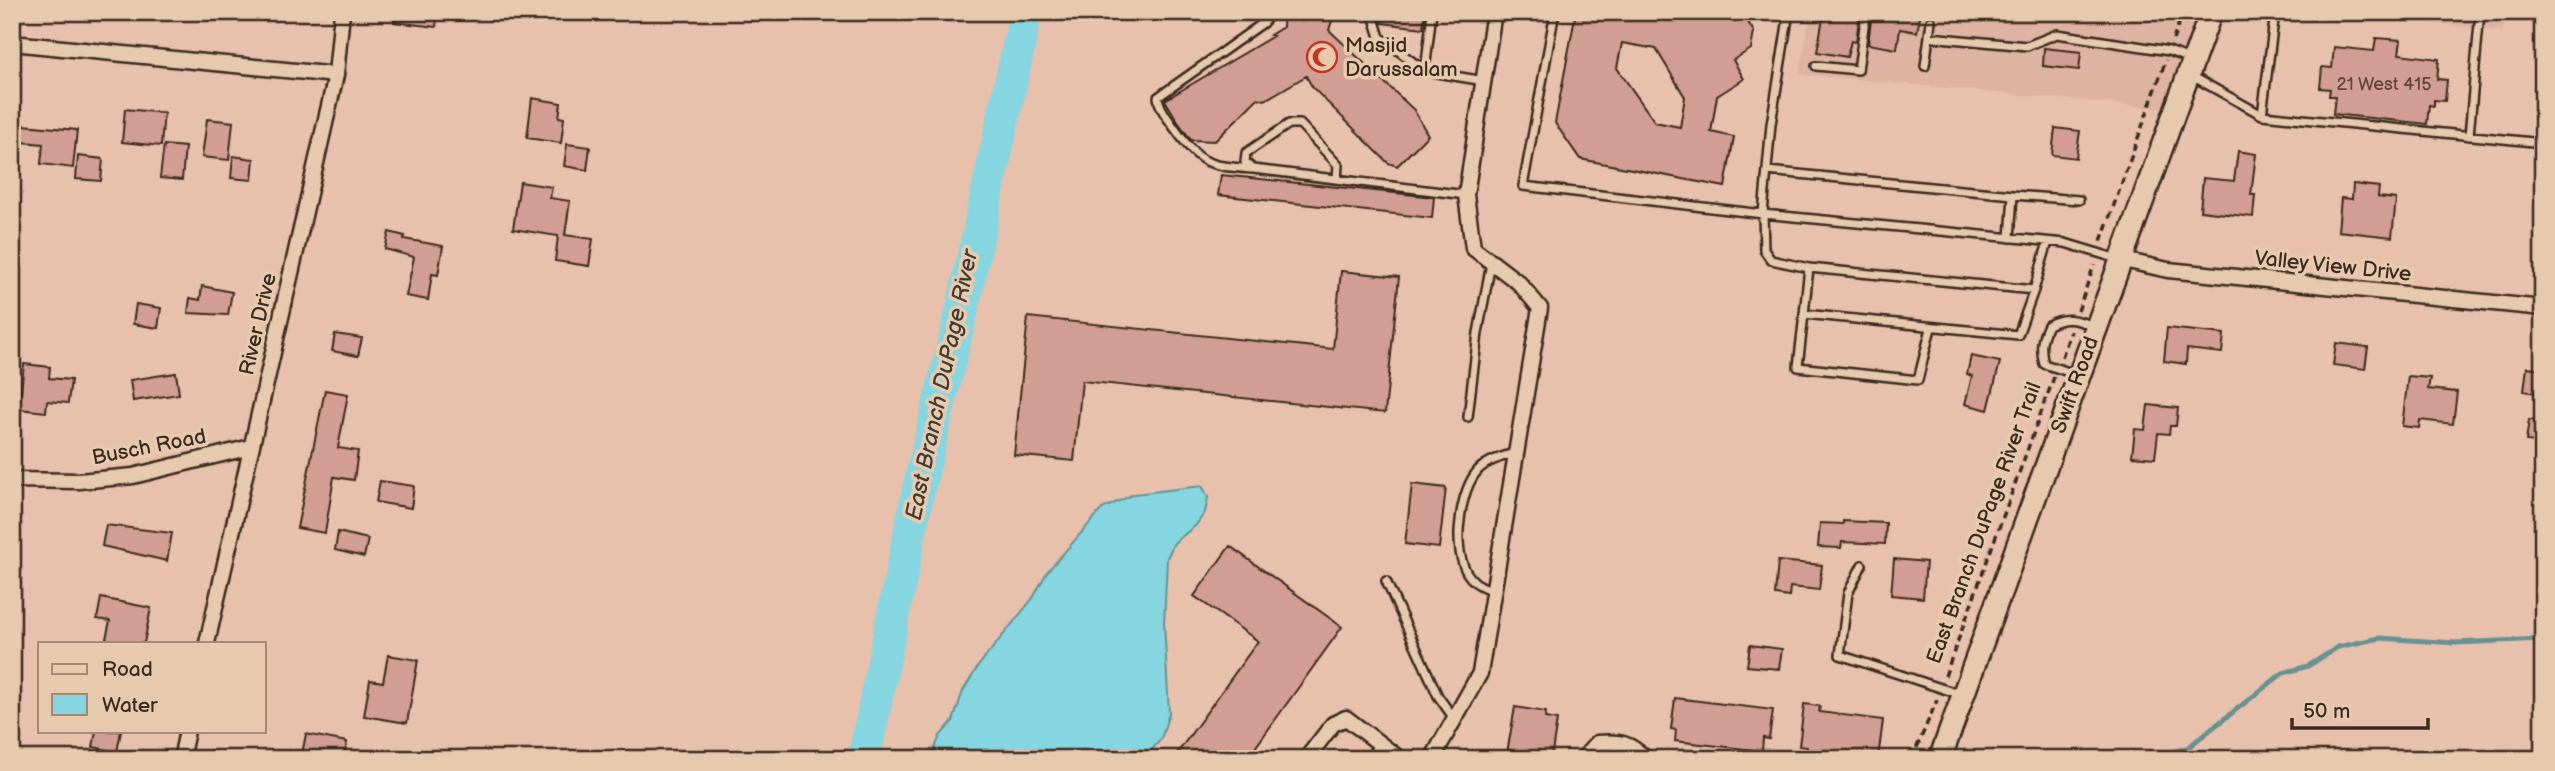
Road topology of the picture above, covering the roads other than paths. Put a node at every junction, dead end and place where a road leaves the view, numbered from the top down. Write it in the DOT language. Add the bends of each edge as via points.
graph roads {
  1 [pos="342,12"];
  2 [pos="1272,12"];
  3 [pos="1372,12"];
  4 [pos="1432,12"];
  5 [pos="1494,12"];
  6 [pos="1555,12"];
  7 [pos="1789,12"];
  8 [pos="1866,12"];
  9 [pos="2211,12"];
  10 [pos="2275,12"];
  11 [pos="2480,12"];
  12 [pos="1931,21"];
  13 [pos="1929,37"];
  14 [pos="12,43"];
  15 [pos="1816,66"];
  16 [pos="1925,66"];
  17 [pos="2192,68"];
  18 [pos="1425,71"];
  19 [pos="336,75"];
  20 [pos="1484,81"];
  21 [pos="2262,114"];
  22 [pos="2469,136"];
  23 [pos="2543,143"];
  24 [pos="1253,169"];
  25 [pos="1767,171"];
  26 [pos="1337,179"];
  27 [pos="1466,195"];
  28 [pos="2013,195"];
  29 [pos="2079,200"];
  30 [pos="1763,215"];
  31 [pos="2010,238"];
  32 [pos="2048,242"];
  33 [pos="2119,259"];
  34 [pos="1491,262"];
  35 [pos="1809,268"];
  36 [pos="2034,290"];
  37 [pos="2543,308"];
  38 [pos="1804,314"];
  39 [pos="2095,327"];
  40 [pos="1931,328"];
  41 [pos="2078,375"];
  42 [pos="1468,417"];
  43 [pos="251,447"];
  44 [pos="1517,452"];
  45 [pos="12,480"];
  46 [pos="1862,565"];
  47 [pos="1386,581"];
  48 [pos="1494,592"];
  49 [pos="207,642"];
  50 [pos="1963,696"];
  51 [pos="1455,720"];
  52 [pos="187,732"];
  53 [pos="1380,743"];
  54 [pos="181,759"];
  55 [pos="1306,759"];
  56 [pos="1368,759"];
  57 [pos="1400,759"];
  58 [pos="1432,759"];
  59 [pos="1583,759"];
  60 [pos="1646,759"];
  61 [pos="1940,759"];
  1 -- 19 [label="street, River Drive"];
  2 -- 24 [label="lane" via="1158,97 1194,155 1217,166"];
  3 -- 18 [label="lane" via="1380,37"];
  4 -- 18 [label="lane"];
  5 -- 20 [label="street"];
  6 -- 30 [label="lane" via="1523,186"];
  7 -- 25 [label="lane"];
  8 -- 15 [label="lane" via="1857,69"];
  9 -- 17 [label="street, Swift Road"];
  10 -- 21 [label="lane"];
  11 -- 22 [label="lane"];
  12 -- 13 [label="lane"];
  13 -- 16 [label="lane"];
  13 -- 17 [label="lane" via="2027,46 2057,34 2169,51"];
  14 -- 19 [label="street"];
  17 -- 21 [label="lane"];
  17 -- 33 [label="street, Swift Road"];
  18 -- 20 [label="lane"];
  19 -- 43 [label="street, River Drive"];
  20 -- 27 [label="street"];
  21 -- 22 [label="lane"];
  22 -- 23 [label="lane"];
  24 -- 26 [label="lane"];
  24 -- 26 [label="lane" via="1245,162 1246,153 1290,124 1300,124 1338,164"];
  25 -- 28 [label="lane"];
  25 -- 30 [label="lane"];
  26 -- 27 [label="lane"];
  27 -- 34 [label="street" via="1473,248"];
  28 -- 29 [label="lane"];
  28 -- 31 [label="lane"];
  30 -- 31 [label="lane"];
  30 -- 35 [label="lane" via="1764,250 1771,260"];
  31 -- 32 [label="lane"];
  32 -- 33 [label="lane"];
  32 -- 36 [label="lane"];
  33 -- 37 [label="street, Valley View Drive" via="2168,270"];
  33 -- 39 [label="street, Swift Road"];
  34 -- 42 [label="lane"];
  34 -- 44 [label="street" via="1519,282 1540,308"];
  35 -- 36 [label="lane"];
  35 -- 38 [label="lane"];
  36 -- 40 [label="lane" via="2018,335"];
  38 -- 40 [label="lane"];
  38 -- 40 [label="lane" via="1798,367 1919,380"];
  39 -- 41 [label="street, Swift Road"];
  39 -- 41 [label="lane" via="2062,318 2048,325 2042,337 2044,364"];
  41 -- 50 [label="street, Swift Road"];
  43 -- 45 [label="street, Busch Road" via="133,476"];
  43 -- 49 [label="street, River Drive"];
  44 -- 48 [label="street"];
  44 -- 48 [label="lane" via="1492,460 1475,472 1464,494 1459,543 1464,566 1474,581"];
  46 -- 50 [label="lane" via="1848,593 1840,655"];
  47 -- 51 [label="lane" via="1438,696"];
  48 -- 51 [label="street" via="1480,673"];
  50 -- 61 [label="street, Swift Road"];
  51 -- 58 [label="street"];
  52 -- 54 [label="street"];
  53 -- 55 [label="street" via="1346,718 1333,724"];
  53 -- 56 [label="lane"];
  53 -- 57 [label="street"];
  59 -- 60 [label="street" via="1598,743 1615,741 1630,743"];
}
